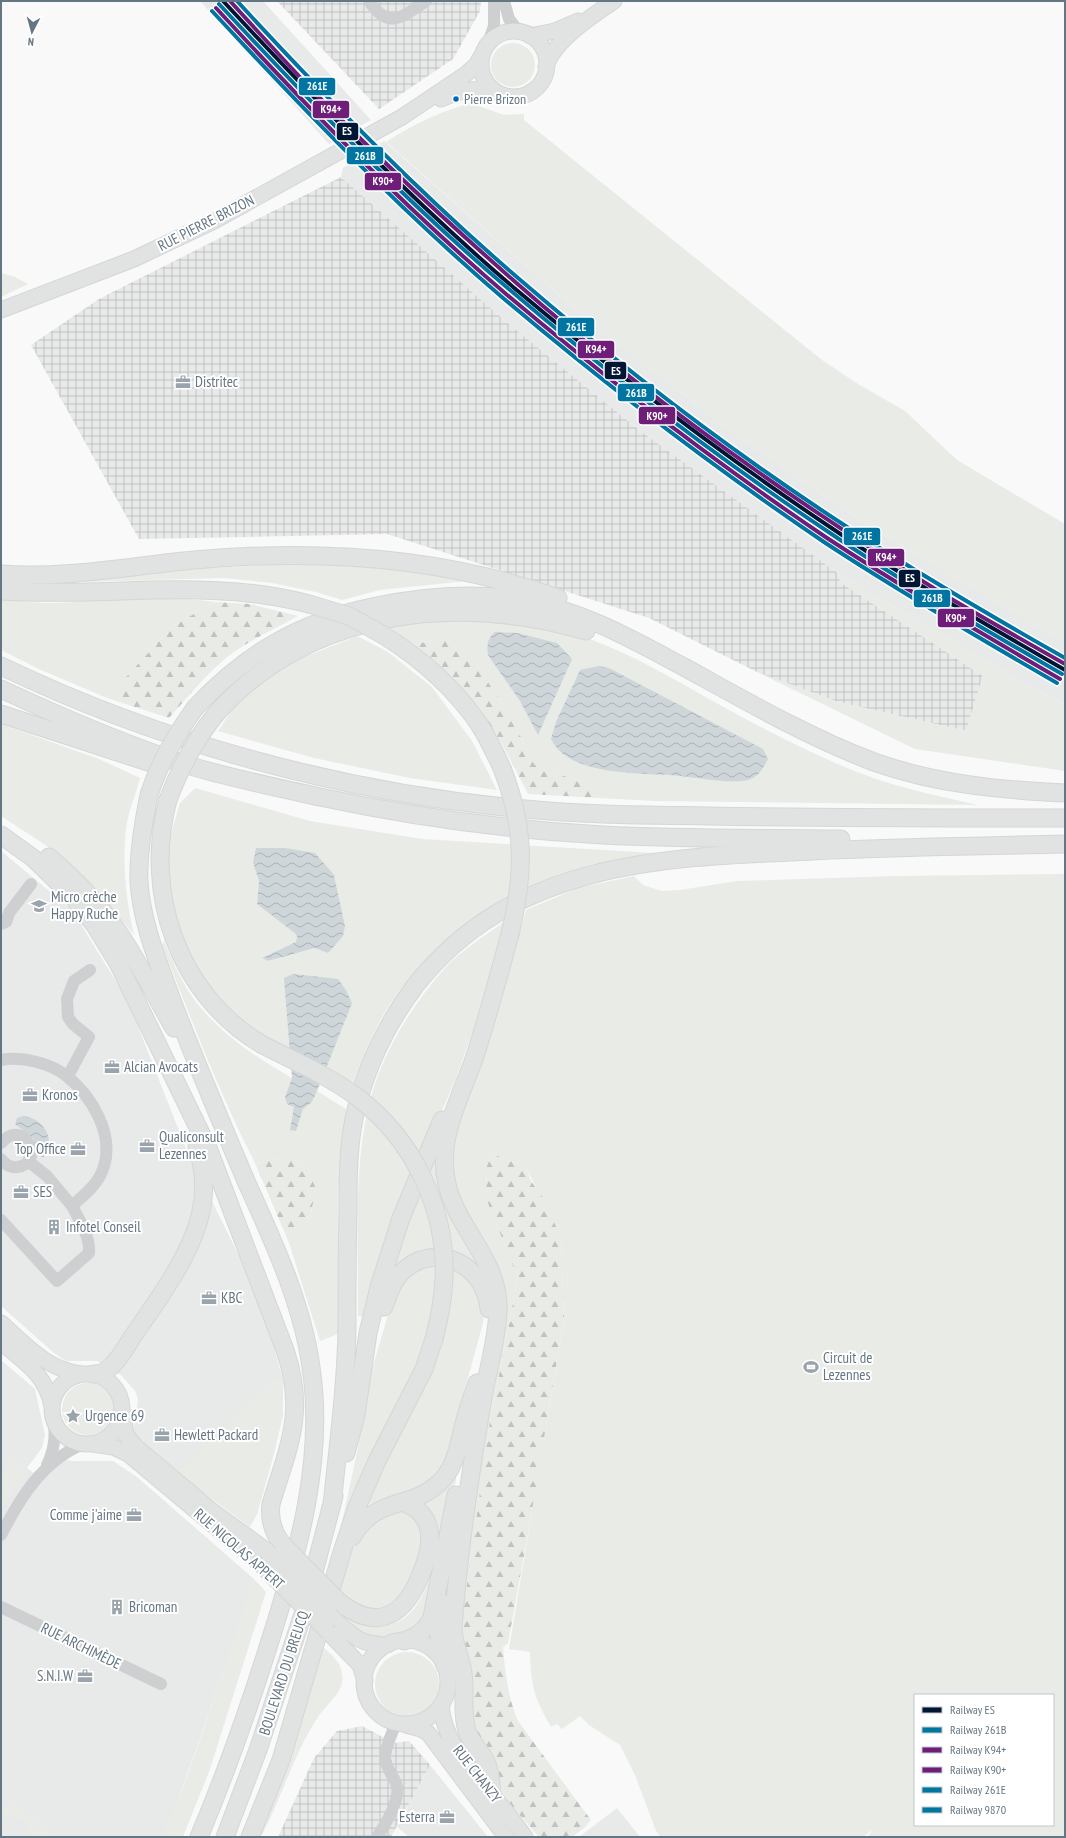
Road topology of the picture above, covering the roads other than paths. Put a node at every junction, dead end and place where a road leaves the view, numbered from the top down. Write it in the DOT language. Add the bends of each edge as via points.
graph roads {
  1 [pos="369,1"];
  2 [pos="426,1"];
  3 [pos="494,1"];
  4 [pos="504,1"];
  5 [pos="614,1"];
  6 [pos="599,11"];
  7 [pos="525,34"];
  8 [pos="485,49"];
  9 [pos="546,68"];
  10 [pos="499,93"];
  11 [pos="402,117"];
  12 [pos="1,310"];
  13 [pos="1,574"];
  14 [pos="1,591"];
  15 [pos="1,666"];
  16 [pos="1,689"];
  17 [pos="1,714"];
  18 [pos="853,753"];
  19 [pos="1065,793"];
  20 [pos="1065,818"];
  21 [pos="435,819"];
  22 [pos="1,824"];
  23 [pos="1,835"];
  24 [pos="1065,843"];
  25 [pos="30,884"];
  26 [pos="1,924"];
  27 [pos="90,970"];
  28 [pos="487,1013"];
  29 [pos="1,1060"];
  30 [pos="168,1069"];
  31 [pos="200,1075"];
  32 [pos="68,1076"];
  33 [pos="4,1136"];
  34 [pos="28,1161"];
  35 [pos="2,1162"];
  36 [pos="72,1206"];
  37 [pos="1,1220"];
  38 [pos="1,1322"];
  39 [pos="1,1342"];
  40 [pos="363,1372"];
  41 [pos="89,1374"];
  42 [pos="478,1379"];
  43 [pos="53,1411"];
  44 [pos="123,1411"];
  45 [pos="88,1444"];
  46 [pos="44,1470"];
  47 [pos="402,1502"];
  48 [pos="332,1505"];
  49 [pos="465,1508"];
  50 [pos="1,1535"];
  51 [pos="335,1577"];
  52 [pos="1,1607"];
  53 [pos="396,1643"];
  54 [pos="445,1666"];
  55 [pos="364,1681"];
  56 [pos="161,1684"];
  57 [pos="441,1705"];
  58 [pos="399,1723"];
  59 [pos="492,1795"];
  60 [pos="199,1837"];
  61 [pos="225,1837"];
  62 [pos="250,1837"];
  63 [pos="377,1837"];
  64 [pos="506,1837"];
  65 [pos="525,1837"];
  1 -- 2 [label="street" via="378,14 393,19 403,16"];
  3 -- 8 [label="street" via="494,26"];
  4 -- 7 [label="street" via="510,19"];
  5 -- 6 [label="main road"];
  6 -- 7 [label="main road" via="555,31"];
  6 -- 9 [label="main road" via="555,48"];
  7 -- 8 [label="main road" via="504,33 495,37"];
  7 -- 9 [label="main road" via="540,44 544,51"];
  8 -- 10 [label="main road" via="481,67 483,75 489,86"];
  8 -- 11 [label="main road, RUE PIERRE BRIZON" via="476,65 466,74"];
  9 -- 10 [label="main road" via="542,80 529,93 512,96"];
  10 -- 11 [label="main road, RUE PIERRE BRIZON" via="484,89 468,89 439,99"];
  11 -- 12 [label="main road, RUE PIERRE BRIZON" via="174,241 111,269"];
  13 -- 18 [label="highway" via="72,572 235,556 313,555 408,562 492,578 581,606 630,628"];
  14 -- 28 [label="highway, bridge" via="52,593 222,590 276,595 349,616 386,636 415,656 455,694 479,724 502,768 519,824 521,845 518,894 510,934"];
  15 -- 20 [label="highway" via="88,704 205,746 298,771 440,798 526,810 617,814"];
  16 -- 21 [label="highway" via="76,722 193,766 287,790"];
  17 -- 21 [label="highway" via="166,769 230,787 365,815 414,820"];
  18 -- 19 [label="highway" via="893,768 949,782 980,787"];
  18 -- 31 [label="highway, bridge" via="768,713 616,632 552,607 497,598 424,598 391,603 326,619 289,635 263,650 214,688 195,708 164,755 149,795 143,824 140,846 143,909 158,964"];
  18 -- 51 [label="highway, bridge" via="766,719 653,658 607,638 567,625 499,613 415,614 378,620 334,634 296,651 263,672 233,696 197,738 168,800 161,834 160,873 164,908 176,945 194,980 215,1007 237,1028 261,1044 325,1076 383,1120 413,1159 430,1195 442,1241 444,1281 434,1340 424,1369 357,1507"];
  21 -- 24 [label="highway" via="519,829 639,836"];
  22 -- 31 [label="highway" via="56,863 106,915 136,962"];
  23 -- 30 [label="highway" via="33,858 57,880 91,921 127,981"];
  24 -- 48 [label="highway" via="779,852 614,868 566,881 516,902 486,920 442,956 413,990 391,1023 365,1080 354,1120 348,1185 345,1374"];
  25 -- 26 [label="street" via="9,913 6,922"];
  27 -- 32 [label="street" via="74,981 67,999 68,1017 88,1037"];
  28 -- 40 [label="highway" via="401,1218 374,1306"];
  28 -- 49 [label="highway" via="475,1056 450,1123 444,1157 451,1198 491,1272 498,1298 497,1321"];
  29 -- 32 [label="street" via="38,1063"];
  30 -- 41 [label="highway" via="201,1158 204,1186 198,1225 167,1285 126,1348 108,1369"];
  30 -- 47 [label="highway, bridge" via="214,1164 293,1375 296,1400 294,1426 270,1504 273,1530 283,1545 338,1601 357,1614 376,1617 394,1613 406,1603 429,1554 430,1535 424,1518 417,1509"];
  31 -- 60 [label="highway, BOULEVARD DU BREUCQ" via="278,1254 299,1313 312,1369 315,1447 304,1520 288,1585 246,1716"];
  32 -- 36 [label="street" via="92,1105 103,1125 107,1150 97,1183"];
  33 -- 34 [label="street" via="19,1136 28,1142 31,1151"];
  34 -- 35 [label="street" via="24,1165 13,1167"];
  34 -- 36 [label="street" via="47,1176"];
  36 -- 37 [label="street" via="86,1232 90,1244 89,1253 57,1281"];
  38 -- 41 [label="main road" via="48,1363 64,1371"];
  39 -- 43 [label="main road" via="40,1376 48,1391"];
  40 -- 42 [label="highway" via="393,1283 409,1267 431,1258 444,1258 462,1263 469,1268 486,1292 488,1322"];
  40 -- 48 [label="highway" via="356,1415"];
  41 -- 43 [label="main road" via="74,1377 61,1386 55,1396"];
  41 -- 44 [label="main road" via="104,1378 113,1385 121,1399"];
  42 -- 47 [label="highway" via="455,1458 444,1478 432,1489"];
  42 -- 53 [label="highway" via="434,1609 429,1623 419,1635"];
  43 -- 45 [label="main road" via="58,1428 64,1435 71,1440"];
  43 -- 46 [label="street" via="54,1445"];
  44 -- 45 [label="main road" via="119,1424 112,1434 101,1442"];
  44 -- 53 [label="main road, RUE NICOLAS APPERT, bridge" via="126,1435 135,1446 211,1510 266,1550 333,1618 363,1642"];
  45 -- 46 [label="street" via="63,1453"];
  45 -- 55 [label="main road, RUE NICOLAS APPERT, bridge" via="113,1447 128,1454 261,1565 360,1665"];
  46 -- 50 [label="street" via="23,1497"];
  47 -- 51 [label="highway" via="379,1509 363,1520 351,1539"];
  48 -- 61 [label="highway, BOULEVARD DU BREUCQ" via="303,1614 258,1750"];
  49 -- 54 [label="highway" via="440,1627 440,1646"];
  49 -- 59 [label="highway" via="454,1615 454,1640 463,1672 465,1724 489,1768"];
  51 -- 62 [label="highway" via="281,1760"];
  52 -- 56 [label="street, RUE ARCHIMÈDE"];
  53 -- 54 [label="main road" via="421,1643 431,1649"];
  53 -- 55 [label="main road" via="379,1651 371,1659"];
  54 -- 57 [label="main road" via="448,1683"];
  55 -- 58 [label="main road" via="367,1697 373,1707 380,1715"];
  57 -- 58 [label="main road" via="434,1714 424,1720"];
  57 -- 59 [label="main road, RUE CHANZY" via="452,1743"];
  58 -- 63 [label="street" via="386,1749 385,1757 389,1772 397,1785 397,1793 386,1823"];
  58 -- 64 [label="main road, RUE CHANZY" via="414,1726 428,1734"];
  59 -- 65 [label="main road, RUE CHANZY"];
}
